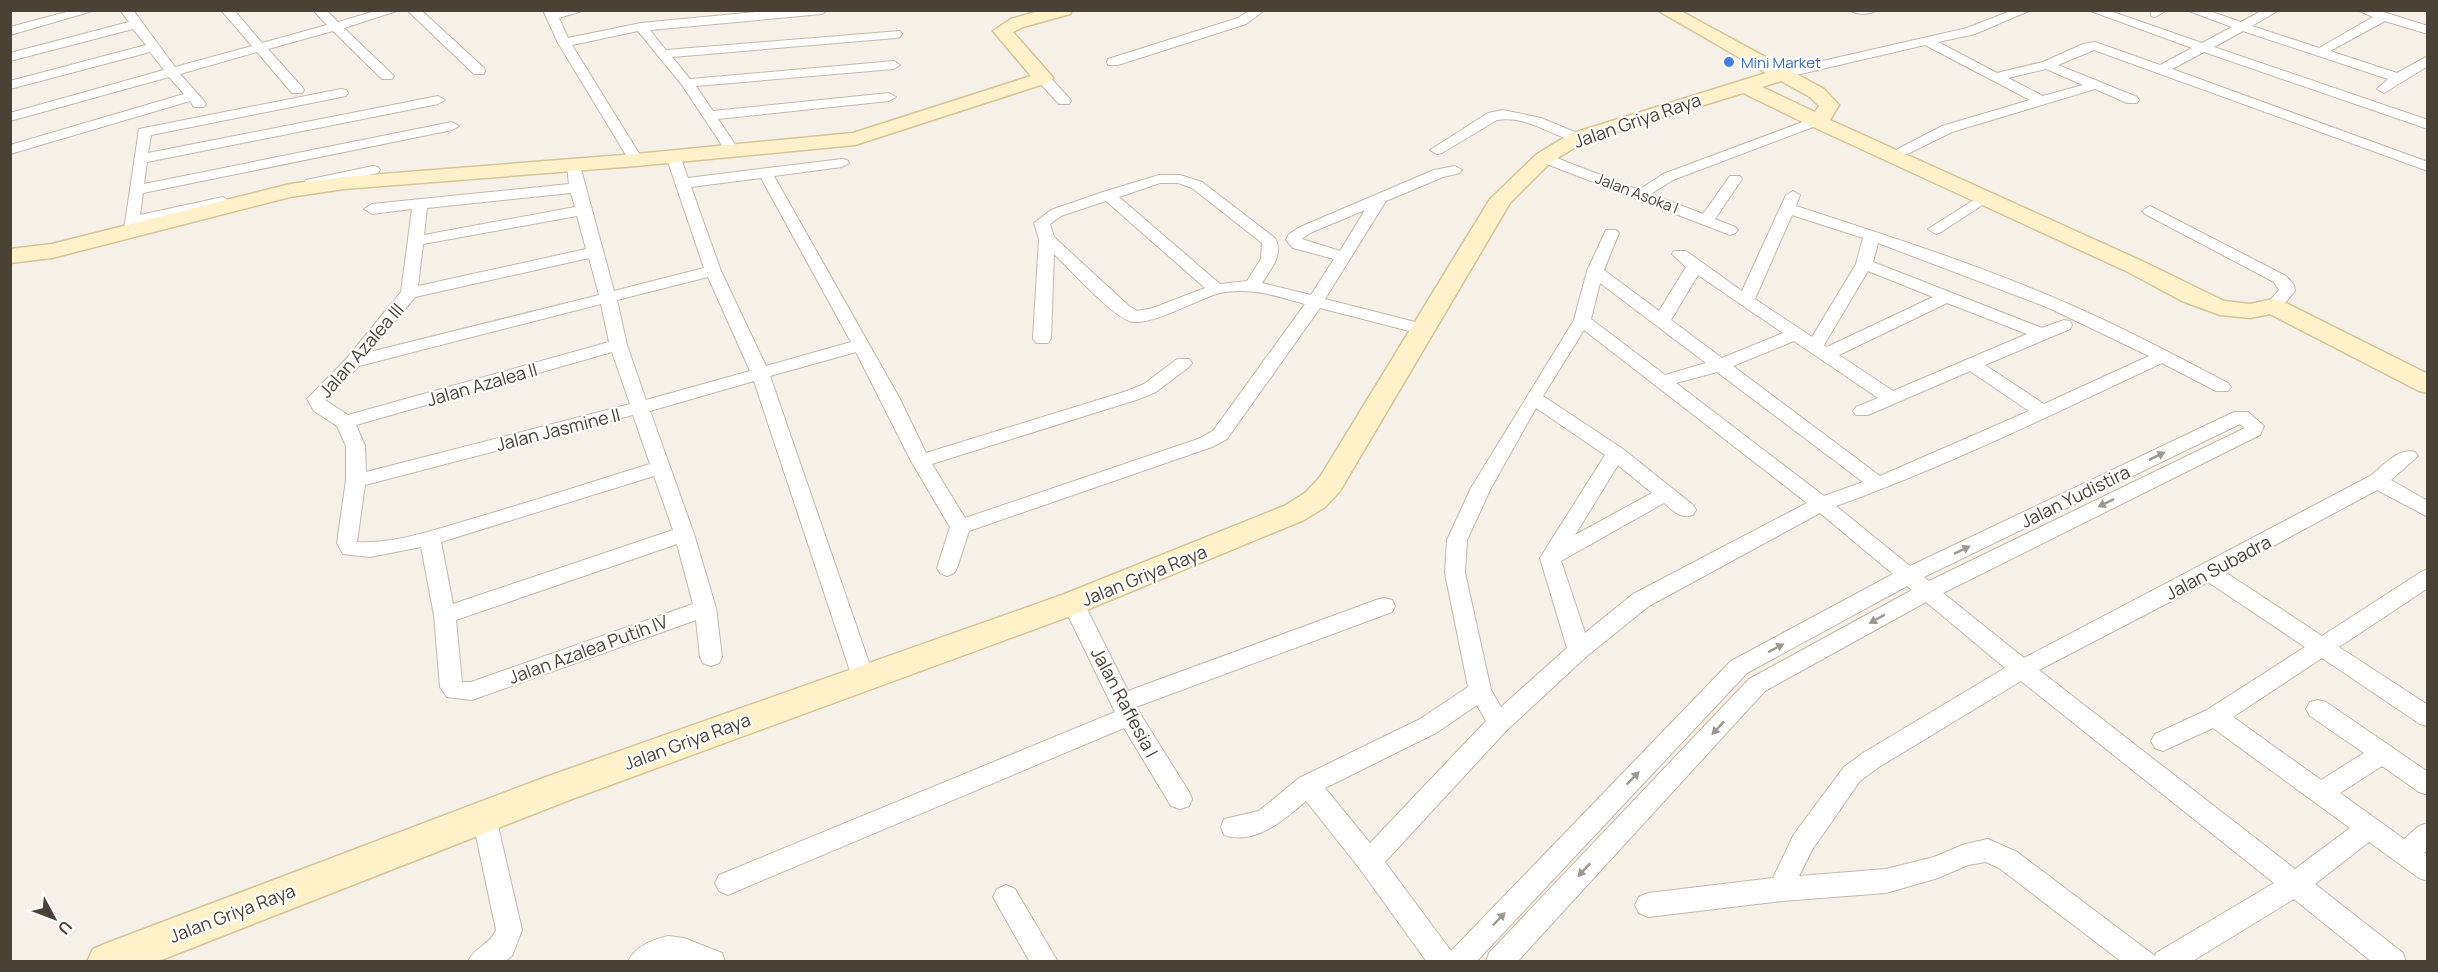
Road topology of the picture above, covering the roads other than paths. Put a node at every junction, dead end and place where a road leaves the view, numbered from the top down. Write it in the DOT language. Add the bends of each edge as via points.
graph roads {
  1 [pos="90,10"];
  2 [pos="126,10"];
  3 [pos="227,10"];
  4 [pos="319,10"];
  5 [pos="394,10"];
  6 [pos="412,10"];
  7 [pos="579,10"];
  8 [pos="822,10"];
  9 [pos="1064,10"];
  10 [pos="1259,10"];
  11 [pos="1665,10"];
  12 [pos="1856,10"];
  13 [pos="1871,10"];
  14 [pos="2025,10"];
  15 [pos="2094,10"];
  16 [pos="2192,10"];
  17 [pos="2273,10"];
  18 [pos="2363,10"];
  19 [pos="551,13"];
  20 [pos="2382,16"];
  21 [pos="137,24"];
  22 [pos="334,27"];
  23 [pos="640,27"];
  24 [pos="2242,27"];
  25 [pos="2427,30"];
  26 [pos="10,31"];
  27 [pos="896,34"];
  28 [pos="1928,42"];
  29 [pos="564,43"];
  30 [pos="153,46"];
  31 [pos="259,48"];
  32 [pos="2204,49"];
  33 [pos="2320,52"];
  34 [pos="663,54"];
  35 [pos="10,57"];
  36 [pos="2427,60"];
  37 [pos="1113,62"];
  38 [pos="894,65"];
  39 [pos="2047,65"];
  40 [pos="2163,69"];
  41 [pos="171,71"];
  42 [pos="479,71"];
  43 [pos="1784,74"];
  44 [pos="387,76"];
  45 [pos="1043,78"];
  46 [pos="1996,78"];
  47 [pos="2398,78"];
  48 [pos="687,83"];
  49 [pos="10,85"];
  50 [pos="1743,85"];
  51 [pos="2096,85"];
  52 [pos="2384,89"];
  53 [pos="297,90"];
  54 [pos="341,93"];
  55 [pos="193,96"];
  56 [pos="889,97"];
  57 [pos="438,100"];
  58 [pos="2132,100"];
  59 [pos="1064,101"];
  60 [pos="2042,101"];
  61 [pos="203,108"];
  62 [pos="709,116"];
  63 [pos="10,117"];
  64 [pos="1816,122"];
  65 [pos="2427,125"];
  66 [pos="452,126"];
  67 [pos="1577,138"];
  68 [pos="10,150"];
  69 [pos="732,150"];
  70 [pos="1437,150"];
  71 [pos="673,156"];
  72 [pos="1893,157"];
  73 [pos="1544,158"];
  74 [pos="141,159"];
  75 [pos="636,160"];
  76 [pos="2423,161"];
  77 [pos="842,163"];
  78 [pos="574,165"];
  79 [pos="1455,170"];
  80 [pos="765,172"];
  81 [pos="374,175"];
  82 [pos="1735,179"];
  83 [pos="684,183"];
  84 [pos="577,188"];
  85 [pos="136,190"];
  86 [pos="1642,194"];
  87 [pos="1108,195"];
  88 [pos="1381,197"];
  89 [pos="1985,197"];
  90 [pos="420,205"];
  91 [pos="372,209"];
  92 [pos="583,210"];
  93 [pos="2150,211"];
  94 [pos="1707,220"];
  95 [pos="132,226"];
  96 [pos="1936,228"];
  97 [pos="1730,230"];
  98 [pos="1611,233"];
  99 [pos="1872,235"];
  100 [pos="1047,239"];
  101 [pos="416,241"];
  102 [pos="1910,247"];
  103 [pos="594,252"];
  104 [pos="1680,254"];
  105 [pos="10,256"];
  106 [pos="1342,256"];
  107 [pos="1864,264"];
  108 [pos="1695,266"];
  109 [pos="713,271"];
  110 [pos="1595,271"];
  111 [pos="1886,272"];
  112 [pos="1252,285"];
  113 [pos="1216,289"];
  114 [pos="409,293"];
  115 [pos="1946,297"];
  116 [pos="608,298"];
  117 [pos="1316,301"];
  118 [pos="1746,301"];
  119 [pos="2273,306"];
  120 [pos="1582,320"];
  121 [pos="1662,321"];
  122 [pos="2064,325"];
  123 [pos="1421,329"];
  124 [pos="1796,334"];
  125 [pos="2041,334"];
  126 [pos="1042,339"];
  127 [pos="618,345"];
  128 [pos="861,345"];
  129 [pos="1821,351"];
  130 [pos="2162,356"];
  131 [pos="353,362"];
  132 [pos="1183,363"];
  133 [pos="1721,365"];
  134 [pos="1972,365"];
  135 [pos="760,372"];
  136 [pos="1663,381"];
  137 [pos="2427,385"];
  138 [pos="2223,387"];
  139 [pos="1533,398"];
  140 [pos="1892,399"];
  141 [pos="642,407"];
  142 [pos="1862,411"];
  143 [pos="2043,412"];
  144 [pos="346,422"];
  145 [pos="1616,453"];
  146 [pos="2408,456"];
  147 [pos="921,461"];
  148 [pos="662,467"];
  149 [pos="356,481"];
  150 [pos="2377,481"];
  151 [pos="1878,484"];
  152 [pos="1665,494"];
  153 [pos="1821,504"];
  154 [pos="1686,510"];
  155 [pos="2427,510"];
  156 [pos="960,527"];
  157 [pos="684,534"];
  158 [pos="430,539"];
  159 [pos="1550,558"];
  160 [pos="947,568"];
  161 [pos="2209,572"];
  162 [pos="1909,575"];
  163 [pos="2427,577"];
  164 [pos="1928,591"];
  165 [pos="1073,603"];
  166 [pos="1384,606"];
  167 [pos="705,608"];
  168 [pos="444,615"];
  169 [pos="2321,646"];
  170 [pos="1579,650"];
  171 [pos="711,657"];
  172 [pos="2022,669"];
  173 [pos="863,676"];
  174 [pos="1480,691"];
  175 [pos="1126,709"];
  176 [pos="2318,710"];
  177 [pos="2215,717"];
  178 [pos="2427,717"];
  179 [pos="1499,723"];
  180 [pos="2163,741"];
  181 [pos="2382,754"];
  182 [pos="1308,785"];
  183 [pos="2427,785"];
  184 [pos="2320,793"];
  185 [pos="1180,799"];
  186 [pos="496,812"];
  187 [pos="1233,827"];
  188 [pos="2369,828"];
  189 [pos="2427,834"];
  190 [pos="2405,853"];
  191 [pos="1369,861"];
  192 [pos="2427,870"];
  193 [pos="728,883"];
  194 [pos="2294,885"];
  195 [pos="1782,889"];
  196 [pos="1006,897"];
  197 [pos="1648,905"];
  198 [pos="107,962"];
  199 [pos="482,962"];
  200 [pos="641,962"];
  201 [pos="712,962"];
  202 [pos="1045,962"];
  203 [pos="1443,962"];
  204 [pos="1458,962"];
  205 [pos="1499,962"];
  206 [pos="2144,962"];
  207 [pos="2166,962"];
  208 [pos="2393,962"];
  1 -- 26 [label="street"];
  2 -- 21 [label="street"];
  3 -- 31 [label="street"];
  4 -- 22 [label="street"];
  5 -- 22 [label="street"];
  6 -- 42 [label="street"];
  7 -- 19 [label="street"];
  8 -- 23 [label="street"];
  9 -- 45 [label="street" via="1017,22 1002,31"];
  10 -- 37 [label="street" via="1242,21"];
  11 -- 43 [label="street"];
  12 -- 13 [label="street"];
  14 -- 28 [label="street, Jalan Griya Raya" via="1971,31"];
  15 -- 32 [label="street"];
  16 -- 24 [label="street"];
  17 -- 24 [label="street"];
  18 -- 20 [label="street"];
  19 -- 29 [label="street"];
  20 -- 25 [label="street"];
  20 -- 33 [label="street"];
  21 -- 30 [label="street"];
  21 -- 35 [label="street"];
  22 -- 31 [label="street"];
  22 -- 44 [label="street"];
  23 -- 29 [label="street"];
  23 -- 34 [label="street"];
  24 -- 32 [label="street"];
  24 -- 33 [label="street"];
  27 -- 34 [label="street"];
  28 -- 43 [label="street, Jalan Griya Raya"];
  28 -- 46 [label="street"];
  29 -- 75 [label="street"];
  30 -- 41 [label="street"];
  30 -- 49 [label="street"];
  31 -- 41 [label="street"];
  31 -- 53 [label="street"];
  32 -- 40 [label="street"];
  32 -- 65 [label="street"];
  33 -- 47 [label="street"];
  34 -- 48 [label="street"];
  36 -- 47 [label="street"];
  38 -- 48 [label="street"];
  39 -- 40 [label="street" via="2090,46"];
  39 -- 46 [label="street"];
  39 -- 51 [label="street"];
  40 -- 76 [label="street"];
  41 -- 55 [label="street"];
  41 -- 63 [label="street"];
  43 -- 50 [label="street, Jalan Griya Raya"];
  43 -- 64 [label="street" via="1817,93 1829,105"];
  45 -- 59 [label="street"];
  45 -- 69 [label="street" via="855,138"];
  46 -- 60 [label="street"];
  47 -- 52 [label="street"];
  48 -- 62 [label="street"];
  50 -- 64 [label="street"];
  50 -- 67 [label="street, Jalan Griya Raya"];
  51 -- 58 [label="street"];
  51 -- 60 [label="street"];
  54 -- 74 [label="street" via="144,132"];
  55 -- 61 [label="street"];
  55 -- 68 [label="street"];
  56 -- 62 [label="street"];
  57 -- 74 [label="street"];
  60 -- 72 [label="street" via="1947,129"];
  62 -- 69 [label="street"];
  64 -- 72 [label="street"];
  64 -- 86 [label="street" via="1668,177"];
  66 -- 85 [label="street"];
  67 -- 70 [label="street" via="1518,116 1501,114"];
  67 -- 73 [label="street, Jalan Griya Raya"];
  69 -- 71 [label="street"];
  71 -- 75 [label="street"];
  71 -- 83 [label="street"];
  72 -- 89 [label="street"];
  73 -- 86 [label="street, Jalan Asoka I"];
  73 -- 123 [label="street, Jalan Griya Raya" via="1501,199"];
  74 -- 85 [label="street"];
  75 -- 78 [label="street"];
  77 -- 80 [label="street"];
  78 -- 81 [label="street"];
  78 -- 84 [label="street"];
  79 -- 88 [label="street" via="1439,172"];
  80 -- 83 [label="street"];
  80 -- 128 [label="street"];
  81 -- 95 [label="street"];
  81 -- 95 [label="street"];
  82 -- 94 [label="street"];
  83 -- 109 [label="street"];
  84 -- 90 [label="street"];
  84 -- 92 [label="street"];
  85 -- 95 [label="street"];
  86 -- 94 [label="street, Jalan Asoka I"];
  87 -- 100 [label="street" via="1047,219 1042,223"];
  87 -- 112 [label="street" via="1159,179 1180,179 1197,185 1269,242 1271,255"];
  87 -- 113 [label="street"];
  88 -- 106 [label="street"];
  88 -- 106 [label="street" via="1295,237 1299,245"];
  89 -- 96 [label="street"];
  89 -- 119 [label="street" via="2220,308 2250,311"];
  90 -- 91 [label="street"];
  90 -- 101 [label="street, Jalan Azalea III"];
  92 -- 101 [label="street"];
  92 -- 103 [label="street"];
  93 -- 119 [label="street" via="2280,279 2287,291"];
  94 -- 97 [label="street, Jalan Asoka I"];
  95 -- 105 [label="street" via="52,250"];
  98 -- 110 [label="street"];
  99 -- 102 [label="street"];
  99 -- 107 [label="street"];
  99 -- 118 [label="street" via="1791,202"];
  100 -- 113 [label="street" via="1135,317"];
  100 -- 126 [label="street"];
  101 -- 114 [label="street, Jalan Azalea III"];
  102 -- 111 [label="street"];
  102 -- 130 [label="street" via="2056,304"];
  103 -- 114 [label="street"];
  103 -- 116 [label="street"];
  104 -- 108 [label="street"];
  106 -- 117 [label="street"];
  107 -- 111 [label="street"];
  107 -- 129 [label="street"];
  108 -- 118 [label="street"];
  108 -- 121 [label="street"];
  109 -- 116 [label="street"];
  109 -- 135 [label="street"];
  110 -- 120 [label="street"];
  110 -- 121 [label="street"];
  111 -- 115 [label="street"];
  112 -- 113 [label="street"];
  112 -- 117 [label="street"];
  114 -- 131 [label="street, Jalan Azalea III"];
  115 -- 125 [label="street"];
  115 -- 129 [label="street"];
  116 -- 127 [label="street"];
  116 -- 131 [label="street"];
  117 -- 123 [label="street"];
  117 -- 156 [label="street" via="1217,438"];
  118 -- 124 [label="street"];
  119 -- 137 [label="street"];
  120 -- 136 [label="street"];
  120 -- 139 [label="street"];
  121 -- 133 [label="street"];
  122 -- 125 [label="street"];
  123 -- 165 [label="street, Jalan Griya Raya" via="1346,460 1316,500 1294,513"];
  124 -- 129 [label="street"];
  124 -- 133 [label="street"];
  125 -- 134 [label="street"];
  127 -- 141 [label="street"];
  127 -- 144 [label="street, Jalan Azalea II"];
  128 -- 135 [label="street, Jalan Jasmine II"];
  128 -- 147 [label="street"];
  129 -- 140 [label="street"];
  130 -- 138 [label="street"];
  130 -- 143 [label="street"];
  131 -- 144 [label="street, Jalan Azalea III" via="316,399 322,408"];
  132 -- 147 [label="street" via="1150,388 1133,395"];
  133 -- 136 [label="street"];
  133 -- 151 [label="street"];
  134 -- 140 [label="street"];
  134 -- 143 [label="street"];
  135 -- 141 [label="street, Jalan Jasmine II"];
  135 -- 173 [label="street"];
  136 -- 153 [label="street"];
  139 -- 145 [label="street"];
  139 -- 174 [label="street" via="1481,488 1457,540 1455,573"];
  140 -- 142 [label="street"];
  141 -- 148 [label="street"];
  141 -- 149 [label="street, Jalan Jasmine II"];
  143 -- 151 [label="street"];
  144 -- 149 [label="street, Jalan Azalea III" via="358,451"];
  145 -- 152 [label="street"];
  145 -- 159 [label="street"];
  146 -- 150 [label="street, Jalan Subadra"];
  147 -- 156 [label="street"];
  148 -- 157 [label="street"];
  148 -- 158 [label="street"];
  149 -- 158 [label="street, Jalan Azalea III" via="347,543 350,549 362,552"];
  150 -- 155 [label="street"];
  150 -- 161 [label="street, Jalan Subadra"];
  151 -- 153 [label="street"];
  152 -- 154 [label="street"];
  152 -- 159 [label="street"];
  153 -- 162 [label="street"];
  153 -- 170 [label="street" via="1641,600"];
  156 -- 160 [label="street"];
  157 -- 167 [label="street"];
  157 -- 168 [label="street"];
  158 -- 168 [label="street"];
  159 -- 170 [label="street"];
  161 -- 169 [label="street"];
  161 -- 172 [label="street, Jalan Subadra"];
  162 -- 164 [label="street"];
  162 -- 164 [label="street, Jalan Yudistira, one-way" via="2247,423"];
  204 -- 162 [label="street, Jalan Yudistira, one-way" via="1739,668"];
  163 -- 169 [label="street"];
  164 -- 172 [label="street"];
  164 -- 205 [label="street, Jalan Yudistira, one-way" via="1757,686"];
  165 -- 173 [label="street, Jalan Griya Raya"];
  165 -- 175 [label="street, Jalan Raflesia I"];
  166 -- 175 [label="street"];
  167 -- 168 [label="street, Jalan Azalea Putih IV" via="461,693 451,687"];
  167 -- 171 [label="street"];
  169 -- 177 [label="street"];
  169 -- 178 [label="street"];
  170 -- 179 [label="street"];
  172 -- 194 [label="street"];
  172 -- 195 [label="street, Jalan Subadra" via="1852,774 1803,842"];
  173 -- 186 [label="street, Jalan Griya Raya"];
  174 -- 179 [label="street"];
  174 -- 182 [label="street" via="1428,726"];
  175 -- 185 [label="street, Jalan Raflesia I"];
  175 -- 193 [label="street"];
  176 -- 181 [label="street"];
  177 -- 180 [label="street"];
  177 -- 184 [label="street"];
  179 -- 191 [label="street"];
  181 -- 183 [label="street"];
  181 -- 184 [label="street"];
  182 -- 187 [label="street" via="1266,820"];
  182 -- 191 [label="street"];
  184 -- 188 [label="street"];
  186 -- 198 [label="street, Jalan Griya Raya"];
  186 -- 199 [label="street" via="509,930 503,947"];
  188 -- 190 [label="street"];
  188 -- 194 [label="street"];
  189 -- 190 [label="street"];
  190 -- 192 [label="street"];
  191 -- 203 [label="street"];
  194 -- 207 [label="street"];
  194 -- 208 [label="street"];
  195 -- 197 [label="street"];
  195 -- 206 [label="street" via="1886,881 1988,850"];
  196 -- 202 [label="street"];
  200 -- 201 [label="street" via="660,949 675,946"];
}
